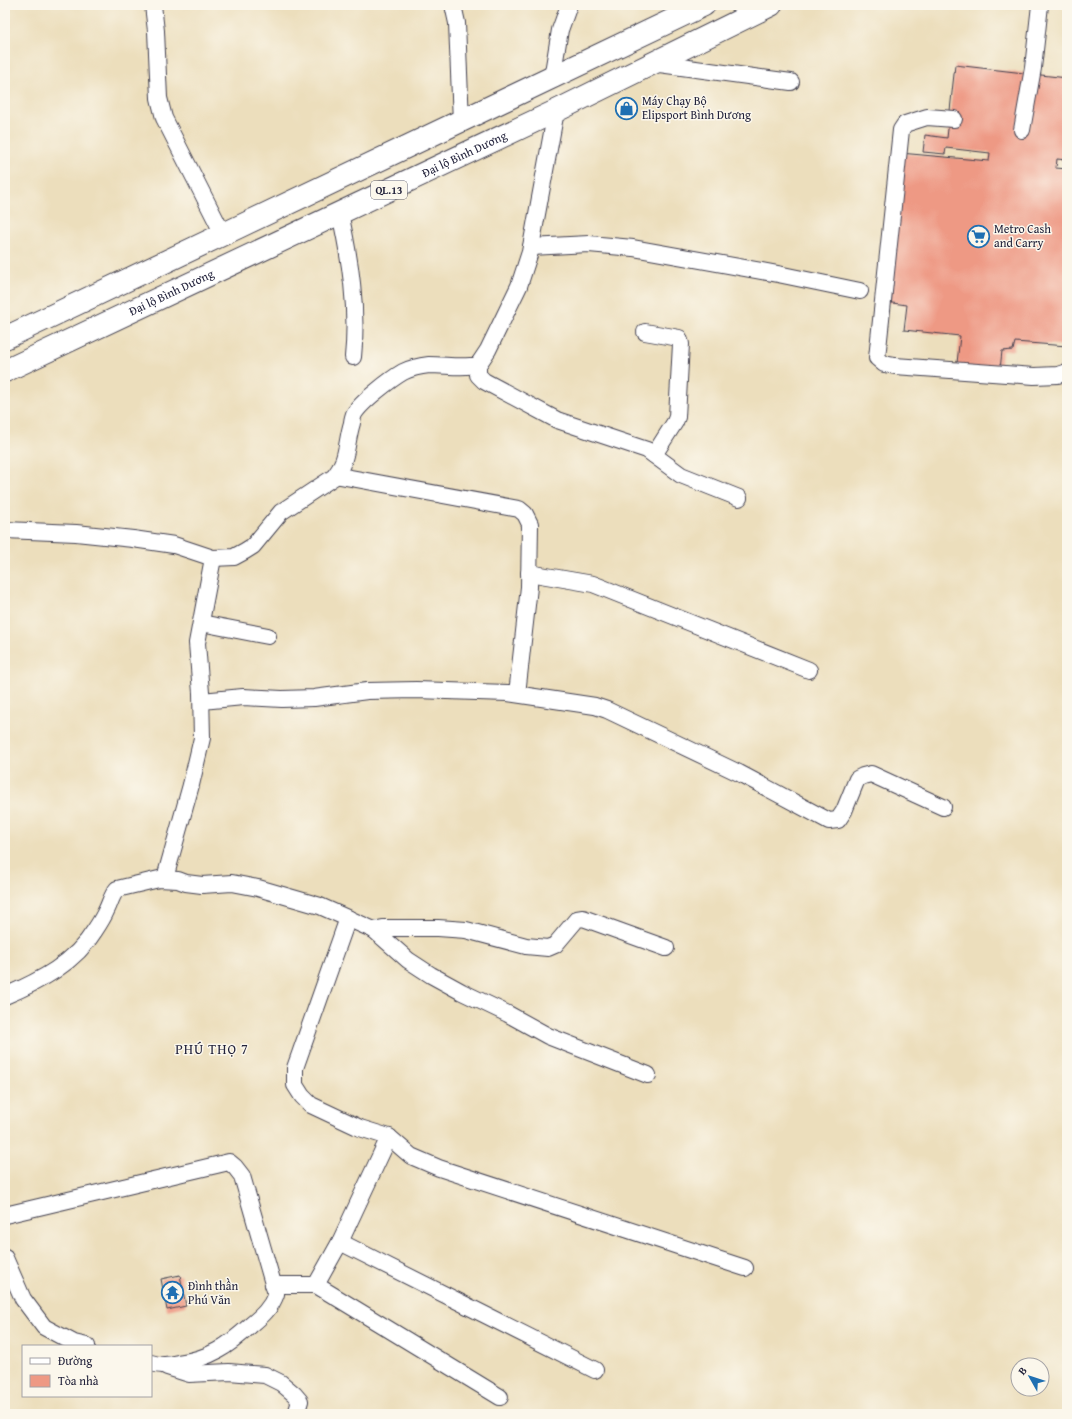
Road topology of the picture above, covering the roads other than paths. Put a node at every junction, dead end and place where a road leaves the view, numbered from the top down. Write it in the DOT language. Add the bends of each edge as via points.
graph roads {
  1 [pos="153,5"];
  2 [pos="453,5"];
  3 [pos="569,5"];
  4 [pos="704,5"];
  5 [pos="771,5"];
  6 [pos="1040,5"];
  7 [pos="652,63"];
  8 [pos="552,78"];
  9 [pos="791,82"];
  10 [pos="556,111"];
  11 [pos="954,119"];
  12 [pos="461,122"];
  13 [pos="1022,130"];
  14 [pos="340,213"];
  15 [pos="223,234"];
  16 [pos="530,247"];
  17 [pos="860,291"];
  18 [pos="645,332"];
  19 [pos="5,338"];
  20 [pos="353,357"];
  21 [pos="478,365"];
  22 [pos="5,371"];
  23 [pos="1067,372"];
  24 [pos="654,455"];
  25 [pos="337,474"];
  26 [pos="739,498"];
  27 [pos="5,530"];
  28 [pos="213,558"];
  29 [pos="529,573"];
  30 [pos="201,623"];
  31 [pos="268,636"];
  32 [pos="809,670"];
  33 [pos="517,694"];
  34 [pos="202,701"];
  35 [pos="943,807"];
  36 [pos="165,878"];
  37 [pos="348,918"];
  38 [pos="374,930"];
  39 [pos="666,948"];
  40 [pos="5,996"];
  41 [pos="648,1075"];
  42 [pos="389,1137"];
  43 [pos="5,1215"];
  44 [pos="340,1242"];
  45 [pos="5,1258"];
  46 [pos="745,1268"];
  47 [pos="273,1285"];
  48 [pos="316,1285"];
  49 [pos="83,1345"];
  50 [pos="156,1364"];
  51 [pos="595,1370"];
  52 [pos="500,1397"];
  53 [pos="296,1414"];
  1 -- 15 [label="street" via="159,98 164,118"];
  2 -- 12 [label="street" via="457,23"];
  3 -- 8 [label="street" via="560,30"];
  4 -- 8 [label="highway, QL.13"];
  5 -- 7 [label="highway, Đại lộ Bình Dương / QL.13"];
  6 -- 13 [label="street" via="1033,68"];
  7 -- 9 [label="street"];
  7 -- 10 [label="highway, Đại lộ Bình Dương / QL.13"];
  8 -- 12 [label="highway, QL.13"];
  10 -- 14 [label="highway, Đại lộ Bình Dương / QL.13"];
  10 -- 16 [label="street"];
  11 -- 23 [label="street" via="927,118 905,124 901,130 877,358 884,364 895,366 1034,376"];
  12 -- 15 [label="highway, QL.13"];
  14 -- 20 [label="street" via="352,294"];
  14 -- 22 [label="highway, Đại lộ Bình Dương / QL.13"];
  15 -- 19 [label="highway, QL.13"];
  16 -- 17 [label="street" via="590,244 633,248"];
  16 -- 21 [label="street" via="519,286"];
  18 -- 24 [label="street" via="679,338 681,344 677,417"];
  21 -- 24 [label="street" via="478,375 484,381 557,420 647,450"];
  21 -- 25 [label="street" via="416,367 403,372 371,396 354,414 345,460"];
  24 -- 26 [label="street" via="681,476"];
  25 -- 28 [label="street" via="280,512 253,546 234,557"];
  25 -- 29 [label="street" via="519,509 530,524"];
  27 -- 28 [label="street" via="76,532 133,539 174,545"];
  28 -- 30 [label="street"];
  29 -- 32 [label="street" via="593,584"];
  29 -- 33 [label="street"];
  30 -- 31 [label="street"];
  30 -- 34 [label="street" via="197,643"];
  33 -- 34 [label="street" via="367,691 314,698 243,697"];
  33 -- 35 [label="street" via="607,710 739,773 830,822 838,820 857,779 871,774"];
  34 -- 36 [label="street" via="202,738"];
  36 -- 37 [label="street" via="193,884 232,883 258,888 320,906"];
  36 -- 40 [label="street" via="117,889 83,948 48,975"];
  37 -- 38 [label="street"];
  37 -- 42 [label="street" via="295,1068 295,1085 311,1105 360,1128"];
  38 -- 39 [label="street" via="466,930 526,946 548,948 555,945 577,920 584,918"];
  38 -- 41 [label="street" via="408,960 431,975 548,1036"];
  42 -- 44 [label="street"];
  42 -- 46 [label="street" via="411,1156 439,1168"];
  43 -- 47 [label="street" via="229,1162 242,1176"];
  44 -- 48 [label="street"];
  44 -- 51 [label="street"];
  45 -- 49 [label="street" via="23,1300 44,1327 74,1343"];
  47 -- 48 [label="street"];
  47 -- 50 [label="street" via="276,1294 273,1304 243,1333 219,1351 196,1361"];
  48 -- 52 [label="street"];
  50 -- 53 [label="street" via="189,1374 229,1372 265,1375 281,1383 300,1401"];
}
